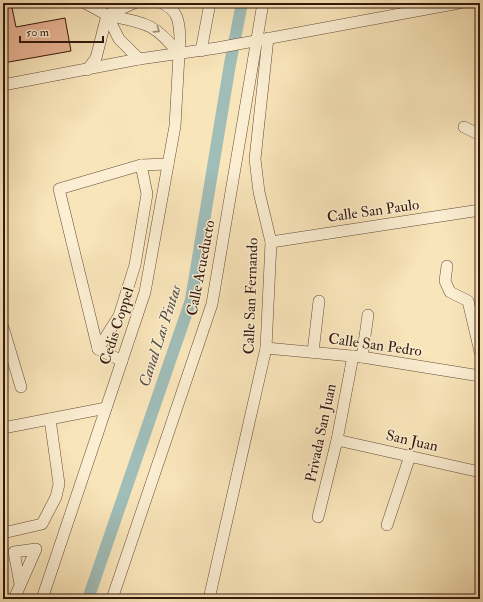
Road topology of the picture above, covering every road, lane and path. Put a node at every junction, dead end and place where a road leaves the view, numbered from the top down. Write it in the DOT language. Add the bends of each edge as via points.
graph roads {
  1 [pos="85,3"];
  2 [pos="134,3"];
  3 [pos="162,3"];
  4 [pos="210,3"];
  5 [pos="263,3"];
  6 [pos="459,3"];
  7 [pos="107,15"];
  8 [pos="262,39"];
  9 [pos="201,50"];
  10 [pos="178,53"];
  11 [pos="139,59"];
  12 [pos="87,70"];
  13 [pos="3,85"];
  14 [pos="464,127"];
  15 [pos="480,135"];
  16 [pos="168,164"];
  17 [pos="141,165"];
  18 [pos="480,210"];
  19 [pos="271,242"];
  20 [pos="447,266"];
  21 [pos="319,301"];
  22 [pos="368,315"];
  23 [pos="3,327"];
  24 [pos="266,348"];
  25 [pos="98,349"];
  26 [pos="313,352"];
  27 [pos="480,352"];
  28 [pos="358,357"];
  29 [pos="122,361"];
  30 [pos="480,376"];
  31 [pos="21,387"];
  32 [pos="106,408"];
  33 [pos="50,419"];
  34 [pos="3,428"];
  35 [pos="337,440"];
  36 [pos="410,456"];
  37 [pos="480,472"];
  38 [pos="318,517"];
  39 [pos="387,525"];
  40 [pos="3,533"];
  41 [pos="20,584"];
  42 [pos="14,599"];
  43 [pos="42,599"];
  44 [pos="112,599"];
  45 [pos="209,599"];
  1 -- 7 [label="street"];
  2 -- 7 [label="street"];
  3 -- 10 [label="street, Cedis Coppel" via="172,8 179,22"];
  4 -- 9 [label="street"];
  5 -- 8 [label="street, Calle Acueducto"];
  6 -- 8 [label="street"];
  7 -- 10 [label="street, one-way" via="146,23 165,36"];
  7 -- 11 [label="street" via="119,39"];
  7 -- 12 [label="street" via="96,58"];
  8 -- 9 [label="street"];
  8 -- 19 [label="street, Calle San Fernando" via="255,159 259,192"];
  8 -- 44 [label="street, Calle Acueducto" via="212,304"];
  9 -- 10 [label="street"];
  10 -- 11 [label="street"];
  10 -- 16 [label="street, Cedis Coppel" via="175,126"];
  11 -- 12 [label="street"];
  12 -- 13 [label="street"];
  14 -- 15 [label="street"];
  16 -- 17 [label="street"];
  16 -- 29 [label="street, Cedis Coppel" via="145,292"];
  17 -- 25 [label="street" via="147,194 135,265 118,316"];
  17 -- 25 [label="street" via="59,189"];
  18 -- 19 [label="street, Calle San Paulo"];
  19 -- 24 [label="street, Calle San Fernando"];
  20 -- 27 [label="street" via="447,287 450,292 468,301"];
  21 -- 26 [label="street"];
  22 -- 28 [label="street, Privada San Juan"];
  23 -- 31 [label="street"];
  24 -- 26 [label="street, Calle San Pedro"];
  24 -- 45 [label="street, Calle San Fernando"];
  25 -- 29 [label="street"];
  26 -- 28 [label="street, Calle San Pedro"];
  28 -- 30 [label="street, Calle San Pedro"];
  28 -- 35 [label="street, Privada San Juan"];
  29 -- 32 [label="street, Cedis Coppel"];
  32 -- 33 [label="street"];
  32 -- 43 [label="street, Cedis Coppel"];
  33 -- 34 [label="street"];
  33 -- 40 [label="street" via="59,484 56,496 42,524"];
  35 -- 36 [label="street, San Juan"];
  35 -- 38 [label="street, Privada San Juan"];
  36 -- 37 [label="street, San Juan"];
  36 -- 39 [label="street"];
  41 -- 42 [label="street"];
}
